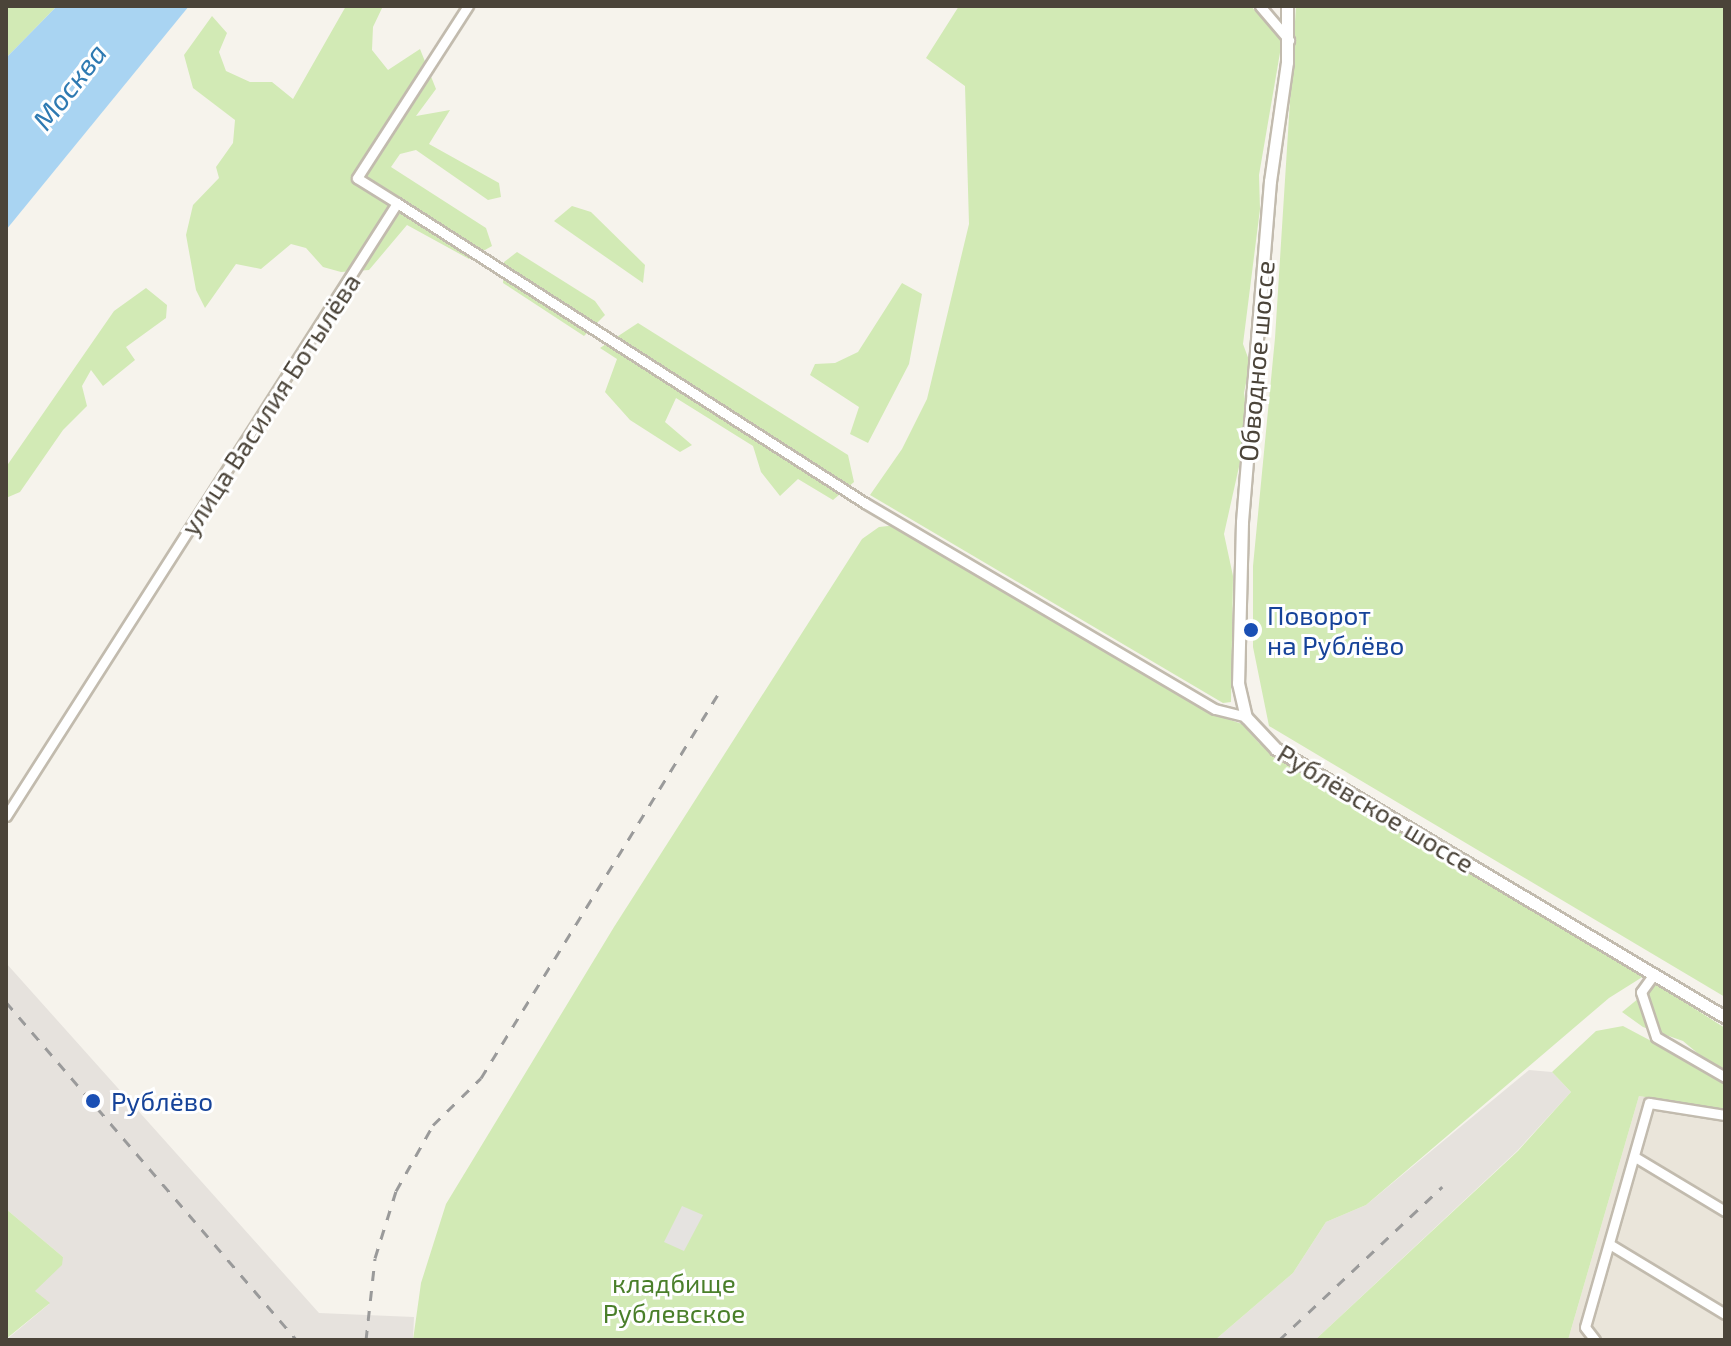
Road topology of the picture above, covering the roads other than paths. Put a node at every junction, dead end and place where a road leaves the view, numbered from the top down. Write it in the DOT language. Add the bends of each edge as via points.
graph roads {
  1 [pos="468,6"];
  2 [pos="1260,6"];
  3 [pos="1287,6"];
  4 [pos="1289,40"];
  5 [pos="397,203"];
  6 [pos="1246,717"];
  7 [pos="6,816"];
  8 [pos="1654,974"];
  9 [pos="1725,1017"];
  10 [pos="1725,1077"];
  11 [pos="1725,1115"];
  12 [pos="1635,1157"];
  13 [pos="1725,1211"];
  14 [pos="1611,1245"];
  15 [pos="1725,1314"];
  16 [pos="1595,1340"];
  1 -- 5 [label="street" via="357,178"];
  2 -- 4 [label="street"];
  3 -- 4 [label="street, Обводное шоссе"];
  4 -- 6 [label="street, Обводное шоссе" via="1270,181 1242,522 1238,683"];
  5 -- 6 [label="street" via="865,503 1215,709"];
  5 -- 7 [label="street, улица Василия Ботылёва"];
  6 -- 8 [label="street, Рублёвское шоссе" via="1276,749"];
  8 -- 9 [label="street, Рублёвское шоссе"];
  8 -- 10 [label="street" via="1641,992 1656,1037"];
  11 -- 12 [label="street" via="1649,1103"];
  12 -- 13 [label="street"];
  12 -- 14 [label="street"];
  14 -- 15 [label="street"];
  14 -- 16 [label="street" via="1585,1327"];
}
